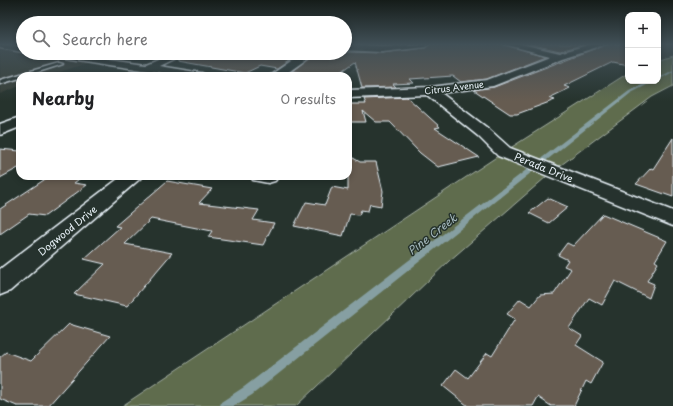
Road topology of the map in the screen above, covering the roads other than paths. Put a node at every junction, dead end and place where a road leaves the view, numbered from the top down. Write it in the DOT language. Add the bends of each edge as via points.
graph roads {
  1 [pos="116,63"];
  2 [pos="157,63"];
  3 [pos="295,63"];
  4 [pos="542,63"];
  5 [pos="61,64"];
  6 [pos="150,66"];
  7 [pos="32,72"];
  8 [pos="136,72"];
  9 [pos="181,72"];
  10 [pos="281,72"];
  11 [pos="0,76"];
  12 [pos="16,77"];
  13 [pos="11,78"];
  14 [pos="0,82"];
  15 [pos="430,91"];
  16 [pos="352,94"];
  17 [pos="16,123"];
  18 [pos="0,130"];
  19 [pos="129,180"];
  20 [pos="673,219"];
  21 [pos="0,284"];
  1 -- 6 [label="street"];
  2 -- 6 [label="street"];
  3 -- 10 [label="street"];
  4 -- 15 [label="street, Citrus Avenue" via="489,83"];
  5 -- 7 [label="lane"];
  6 -- 8 [label="street"];
  6 -- 9 [label="street"];
  11 -- 13 [label="lane"];
  12 -- 13 [label="lane"];
  13 -- 14 [label="lane"];
  15 -- 16 [label="street, Citrus Avenue"];
  15 -- 20 [label="street, Perada Drive" via="504,152"];
  17 -- 18 [label="street"];
  19 -- 21 [label="street, Dogwood Drive"];
}
